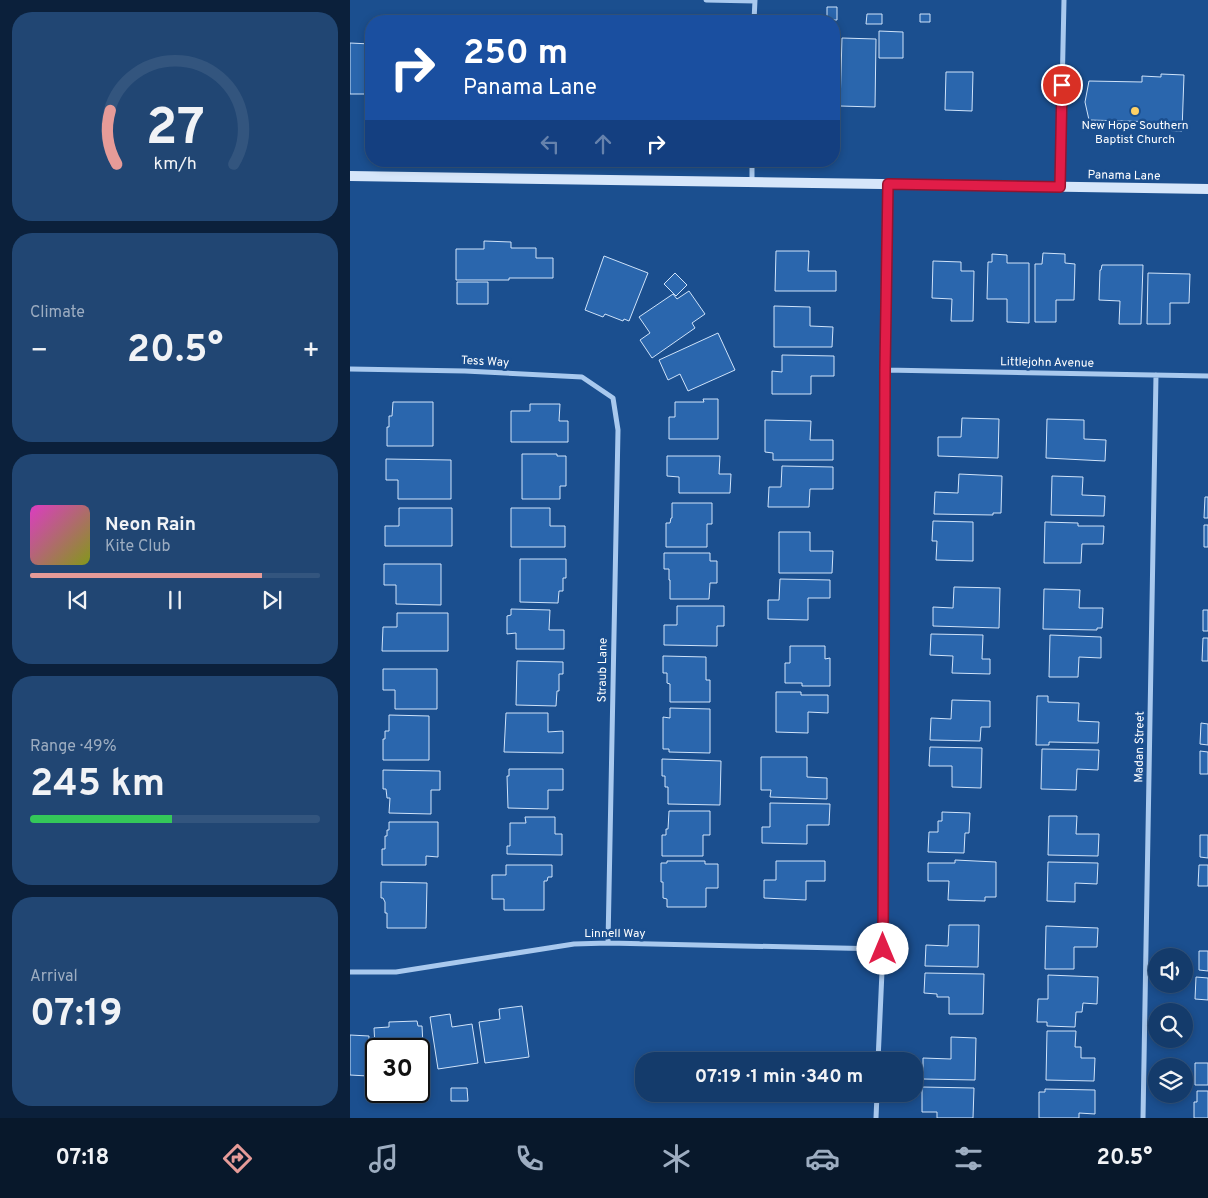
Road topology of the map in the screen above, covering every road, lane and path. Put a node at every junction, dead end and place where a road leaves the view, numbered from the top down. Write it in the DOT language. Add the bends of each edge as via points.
graph roads {
  1 [pos="706,0"];
  2 [pos="755,0"];
  3 [pos="1064,0"];
  4 [pos="754,15"];
  5 [pos="752,167"];
  6 [pos="350,176"];
  7 [pos="752,182"];
  8 [pos="888,184"];
  9 [pos="1060,187"];
  10 [pos="1208,190"];
  11 [pos="350,369"];
  12 [pos="885,370"];
  13 [pos="1156,376"];
  14 [pos="1208,376"];
  15 [pos="613,398"];
  16 [pos="608,943"];
  17 [pos="883,949"];
  18 [pos="350,972"];
  19 [pos="878,1052"];
  20 [pos="877,1102"];
  21 [pos="876,1118"];
  22 [pos="1143,1118"];
  1 -- 2 [label="street"];
  2 -- 4 [label="street"];
  3 -- 9 [label="street"];
  5 -- 7 [label="street"];
  6 -- 7 [label="main road, Panama Lane"];
  7 -- 8 [label="main road, Panama Lane"];
  8 -- 9 [label="main road, Panama Lane"];
  8 -- 12 [label="street"];
  9 -- 10 [label="main road, Panama Lane"];
  11 -- 15 [label="street, Tess Way" via="465,370 582,377"];
  12 -- 13 [label="street, Littlejohn Avenue"];
  12 -- 17 [label="street"];
  13 -- 14 [label="street, Littlejohn Avenue"];
  13 -- 22 [label="street, Madan Street"];
  15 -- 16 [label="street, Straub Lane" via="618,430"];
  16 -- 17 [label="street, Linnell Way"];
  16 -- 18 [label="street, Linnell Way" via="574,944 405,971"];
  17 -- 19 [label="street"];
  20 -- 21 [label="street"];
}
